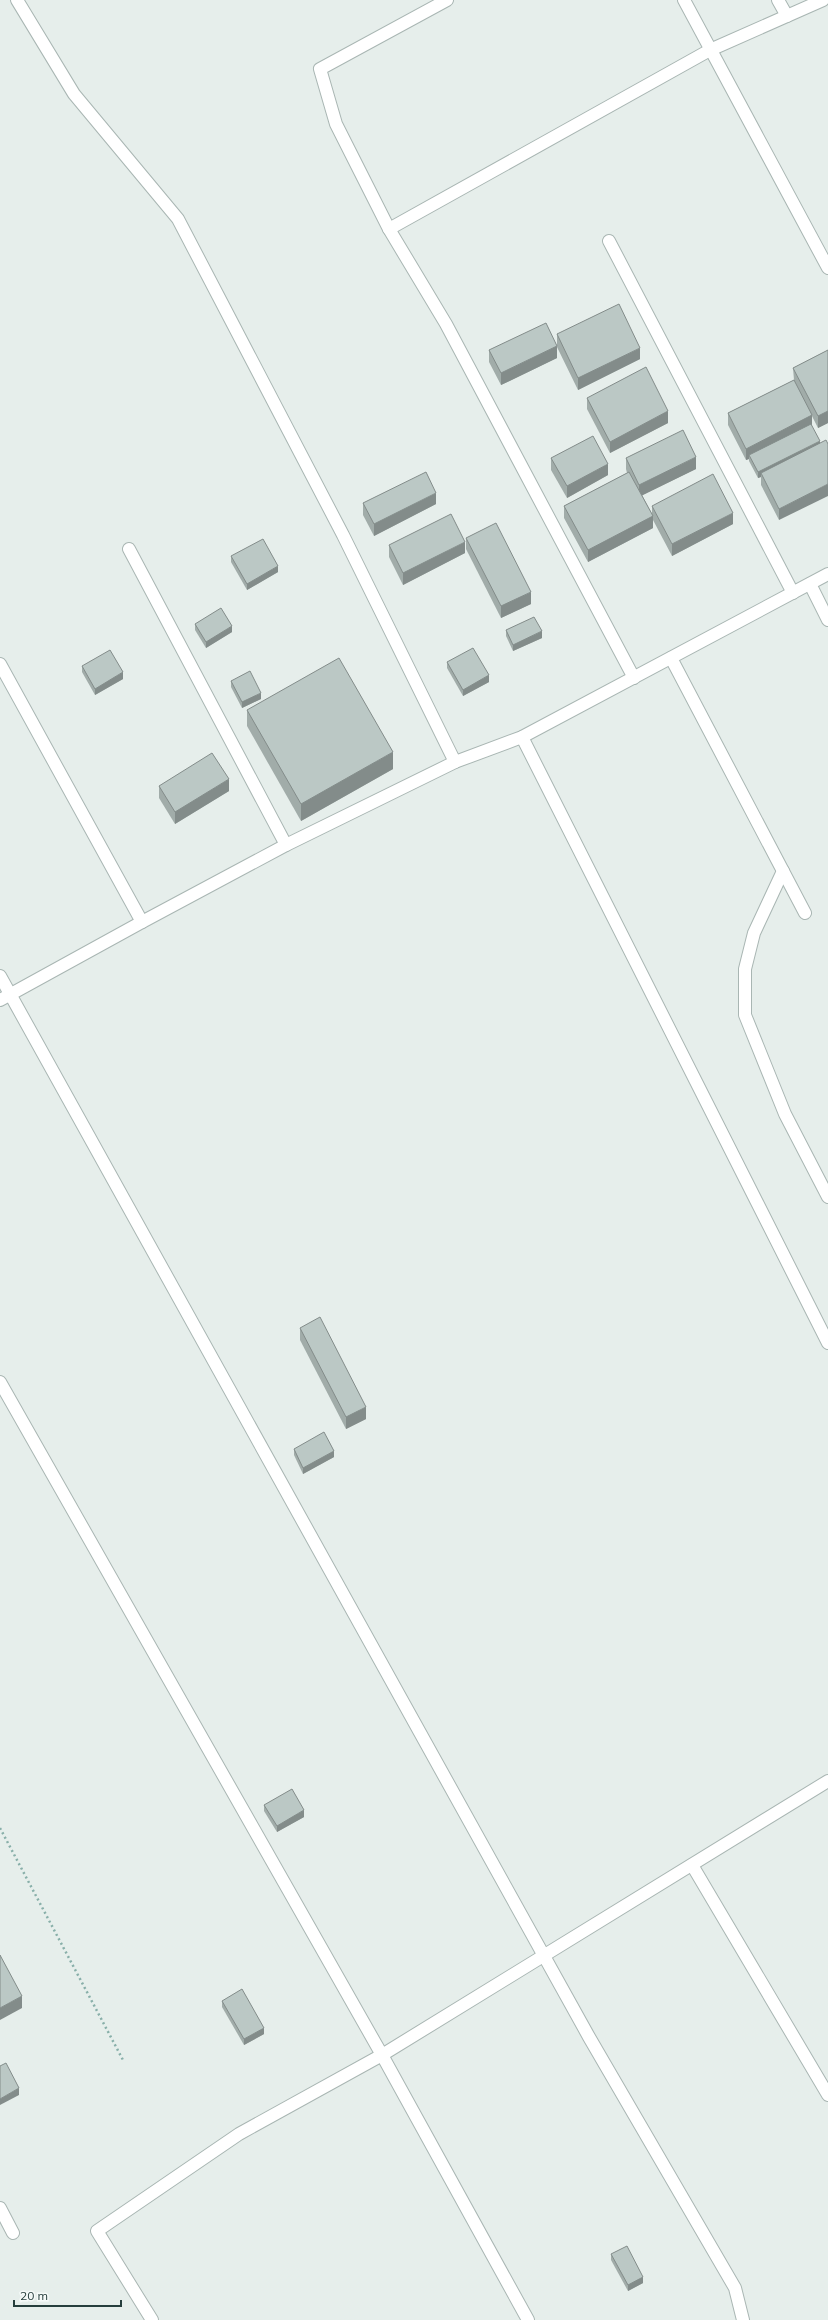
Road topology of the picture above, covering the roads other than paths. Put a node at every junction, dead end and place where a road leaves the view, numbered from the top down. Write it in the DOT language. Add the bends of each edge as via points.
graph roads {
  1 [pos="17,0"];
  2 [pos="447,0"];
  3 [pos="684,0"];
  4 [pos="778,0"];
  5 [pos="823,0"];
  6 [pos="787,16"];
  7 [pos="710,50"];
  8 [pos="389,229"];
  9 [pos="609,241"];
  10 [pos="827,265"];
  11 [pos="129,549"];
  12 [pos="828,574"];
  13 [pos="810,584"];
  14 [pos="793,593"];
  15 [pos="828,620"];
  16 [pos="671,658"];
  17 [pos="0,664"];
  18 [pos="634,678"];
  19 [pos="522,737"];
  20 [pos="455,762"];
  21 [pos="286,845"];
  22 [pos="783,871"];
  23 [pos="805,913"];
  24 [pos="142,922"];
  25 [pos="0,976"];
  26 [pos="5,997"];
  27 [pos="828,1197"];
  28 [pos="828,1343"];
  29 [pos="0,1382"];
  30 [pos="828,1781"];
  31 [pos="692,1865"];
  32 [pos="544,1956"];
  33 [pos="382,2055"];
  34 [pos="828,2095"];
  35 [pos="0,2208"];
  36 [pos="14,2233"];
  37 [pos="152,2320"];
  38 [pos="528,2320"];
  39 [pos="743,2320"];
  1 -- 20 [label="street" via="74,94 178,219 343,535"];
  2 -- 8 [label="street" via="320,69 336,124"];
  3 -- 7 [label="street"];
  4 -- 6 [label="street"];
  5 -- 6 [label="street"];
  6 -- 7 [label="street"];
  7 -- 8 [label="street"];
  7 -- 10 [label="street"];
  8 -- 18 [label="street" via="446,324"];
  9 -- 14 [label="street"];
  11 -- 21 [label="street"];
  12 -- 13 [label="street"];
  13 -- 14 [label="street"];
  13 -- 15 [label="street"];
  14 -- 16 [label="street"];
  16 -- 18 [label="street"];
  16 -- 22 [label="street"];
  17 -- 24 [label="street"];
  18 -- 19 [label="street"];
  19 -- 20 [label="street"];
  19 -- 28 [label="street"];
  20 -- 21 [label="street"];
  21 -- 24 [label="street"];
  22 -- 23 [label="street"];
  22 -- 27 [label="street" via="752,940 745,969 745,1015 785,1114"];
  24 -- 26 [label="street"];
  25 -- 26 [label="street"];
  26 -- 32 [label="street"];
  29 -- 33 [label="street"];
  30 -- 31 [label="street"];
  31 -- 32 [label="street"];
  31 -- 34 [label="street"];
  32 -- 33 [label="street"];
  32 -- 39 [label="street" via="735,2288"];
  33 -- 37 [label="street" via="239,2134 97,2231"];
  33 -- 38 [label="street"];
  35 -- 36 [label="street"];
}
